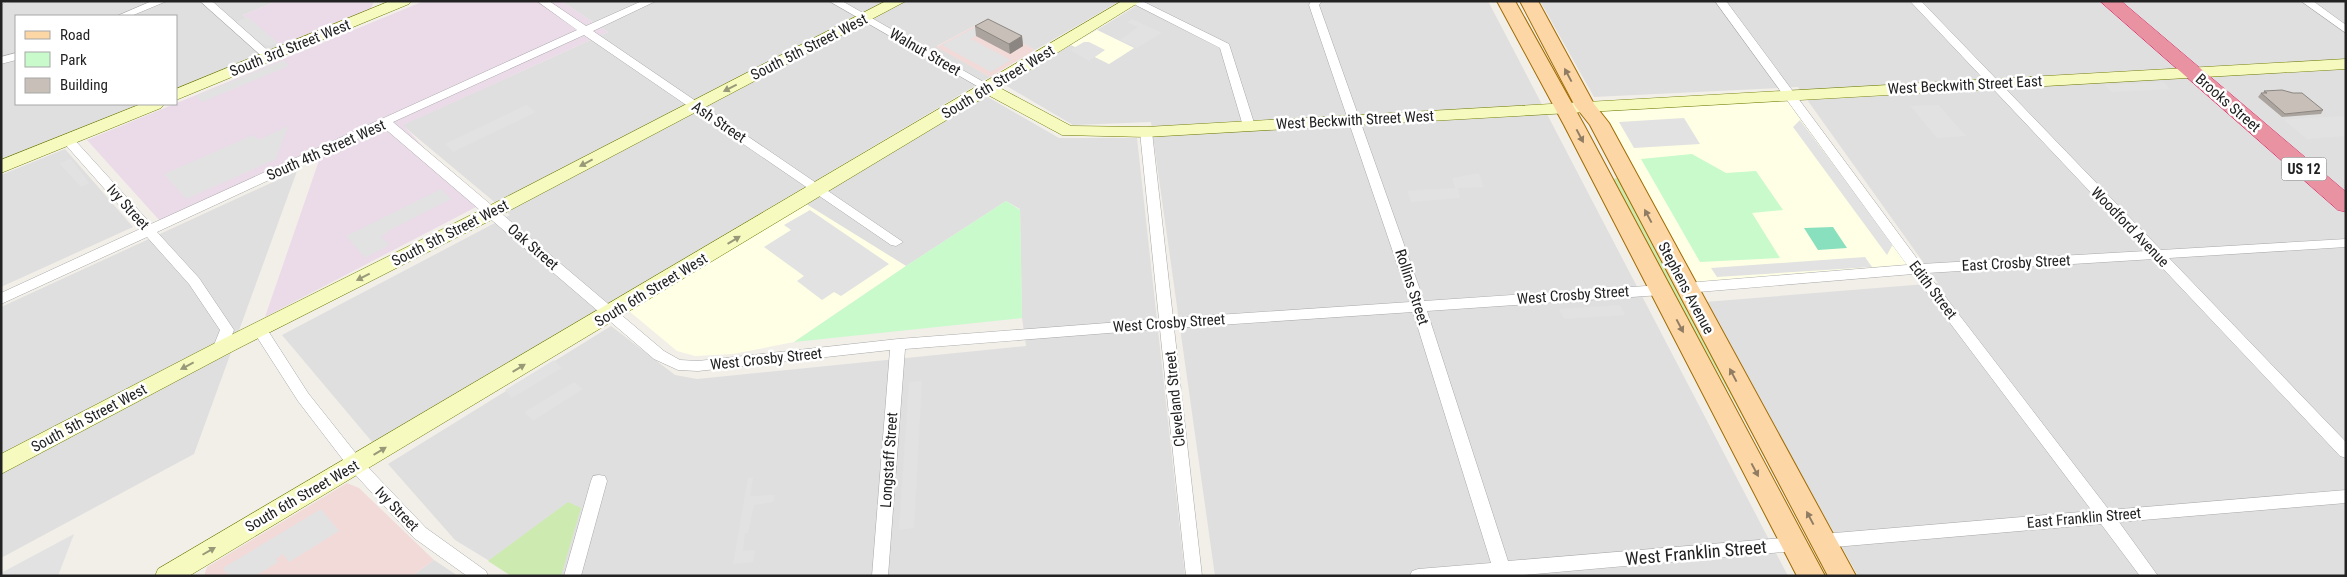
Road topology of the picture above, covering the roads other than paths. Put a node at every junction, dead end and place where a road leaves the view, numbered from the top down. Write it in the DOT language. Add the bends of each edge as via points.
graph roads {
  1 [pos="162,1"];
  2 [pos="205,1"];
  3 [pos="404,1"];
  4 [pos="542,1"];
  5 [pos="650,1"];
  6 [pos="834,1"];
  7 [pos="898,1"];
  8 [pos="1133,1"];
  9 [pos="1317,1"];
  10 [pos="1506,1"];
  11 [pos="1529,1"];
  12 [pos="1720,1"];
  13 [pos="1915,1"];
  14 [pos="2109,1"];
  15 [pos="2306,1"];
  16 [pos="125,15"];
  17 [pos="866,18"];
  18 [pos="586,30"];
  19 [pos="2346,30"];
  20 [pos="15,56"];
  21 [pos="269,56"];
  22 [pos="1,61"];
  23 [pos="2346,64"];
  24 [pos="2193,73"];
  25 [pos="1992,82"];
  26 [pos="988,88"];
  27 [pos="178,94"];
  28 [pos="1789,96"];
  29 [pos="153,105"];
  30 [pos="695,106"];
  31 [pos="1574,107"];
  32 [pos="1355,120"];
  33 [pos="386,123"];
  34 [pos="1250,126"];
  35 [pos="1146,132"];
  36 [pos="68,140"];
  37 [pos="1,167"];
  38 [pos="819,189"];
  39 [pos="2346,205"];
  40 [pos="492,212"];
  41 [pos="150,231"];
  42 [pos="896,242"];
  43 [pos="2346,243"];
  44 [pos="2157,256"];
  45 [pos="1917,269"];
  46 [pos="1686,288"];
  47 [pos="1661,290"];
  48 [pos="1,299"];
  49 [pos="1418,305"];
  50 [pos="611,313"];
  51 [pos="1167,323"];
  52 [pos="260,330"];
  53 [pos="898,344"];
  54 [pos="219,350"];
  55 [pos="678,365"];
  56 [pos="2346,452"];
  57 [pos="1,464"];
  58 [pos="356,465"];
  59 [pos="599,481"];
  60 [pos="2346,496"];
  61 [pos="2105,516"];
  62 [pos="1823,541"];
  63 [pos="1794,544"];
  64 [pos="1503,573"];
  65 [pos="167,576"];
  66 [pos="480,576"];
  67 [pos="572,576"];
  68 [pos="880,576"];
  69 [pos="1194,576"];
  70 [pos="1418,576"];
  71 [pos="1811,576"];
  72 [pos="1842,576"];
  73 [pos="2150,576"];
  1 -- 16 [label="street"];
  2 -- 21 [label="street"];
  3 -- 21 [label="street, South 3rd Street West"];
  4 -- 18 [label="street, Ash Street"];
  5 -- 18 [label="street, South 4th Street West"];
  6 -- 17 [label="street, Walnut Street"];
  7 -- 17 [label="street, South 5th Street West"];
  8 -- 26 [label="street, South 6th Street West"];
  8 -- 34 [label="street" via="1225,46"];
  9 -- 32 [label="street, Rollins Street" via="1314,5"];
  10 -- 31 [label="main road, Stephens Avenue"];
  31 -- 11 [label="main road, Stephens Avenue, one-way"];
  12 -- 28 [label="street, Edith Street"];
  13 -- 25 [label="street, Woodford Avenue"];
  14 -- 24 [label="highway, Brooks Street / US 12"];
  15 -- 19 [label="street"];
  17 -- 26 [label="street, Walnut Street"];
  17 -- 30 [label="street, South 5th Street West, one-way"];
  18 -- 30 [label="street, Ash Street"];
  18 -- 33 [label="street, South 4th Street West"];
  20 -- 22 [label="street"];
  21 -- 27 [label="street, South 3rd Street West"];
  23 -- 24 [label="street, West Beckwith Street East"];
  24 -- 25 [label="street, West Beckwith Street East"];
  24 -- 39 [label="highway, Brooks Street / US 12"];
  25 -- 28 [label="street, West Beckwith Street East"];
  25 -- 44 [label="street, Woodford Avenue"];
  26 -- 35 [label="street, West Beckwith Street West" via="1068,131"];
  26 -- 38 [label="street, South 6th Street West"];
  28 -- 31 [label="street, West Beckwith Street East"];
  28 -- 45 [label="street, Edith Street"];
  29 -- 36 [label="street"];
  30 -- 38 [label="street, Ash Street"];
  30 -- 40 [label="street, South 5th Street West, one-way"];
  31 -- 32 [label="street, West Beckwith Street West"];
  46 -- 31 [label="main road, Stephens Avenue, one-way" via="1599,123"];
  31 -- 47 [label="main road, Stephens Avenue, one-way"];
  32 -- 34 [label="street, West Beckwith Street West"];
  32 -- 49 [label="street, Rollins Street"];
  33 -- 40 [label="street, Oak Street"];
  33 -- 41 [label="street, South 4th Street West"];
  34 -- 35 [label="street, West Beckwith Street West"];
  35 -- 51 [label="street, Cleveland Street"];
  36 -- 37 [label="street"];
  36 -- 41 [label="street, Ivy Street"];
  38 -- 42 [label="street, Ash Street"];
  50 -- 38 [label="street, South 6th Street West, one-way"];
  40 -- 50 [label="street, Oak Street"];
  40 -- 52 [label="street, South 5th Street West, one-way"];
  41 -- 48 [label="street, South 4th Street West"];
  41 -- 54 [label="street, Ivy Street" via="194,280 227,330"];
  43 -- 44 [label="street, East Crosby Street"];
  44 -- 45 [label="street, East Crosby Street"];
  44 -- 56 [label="street, Woodford Avenue"];
  45 -- 46 [label="street, East Crosby Street"];
  45 -- 61 [label="street, Edith Street"];
  62 -- 46 [label="main road, Stephens Avenue, one-way"];
  47 -- 49 [label="street, West Crosby Street"];
  47 -- 63 [label="main road, Stephens Avenue, one-way"];
  49 -- 51 [label="street, West Crosby Street"];
  49 -- 64 [label="street, Rollins Street"];
  50 -- 55 [label="street, Oak Street" via="659,355"];
  58 -- 50 [label="street, South 6th Street West, one-way"];
  51 -- 53 [label="street, West Crosby Street"];
  51 -- 69 [label="street, Cleveland Street"];
  52 -- 54 [label="street, South 5th Street West"];
  52 -- 58 [label="street, Ivy Street" via="303,397"];
  53 -- 55 [label="street, West Crosby Street" via="698,366"];
  53 -- 68 [label="street, Longstaff Street"];
  54 -- 57 [label="street, South 5th Street West, one-way"];
  65 -- 58 [label="street, South 6th Street West, one-way"];
  58 -- 66 [label="street, Ivy Street" via="420,533"];
  59 -- 67 [label="street"];
  60 -- 61 [label="street, East Franklin Street"];
  61 -- 62 [label="street, East Franklin Street"];
  61 -- 73 [label="street, Edith Street"];
  62 -- 63 [label="main road"];
  62 -- 72 [label="main road, Stephens Avenue"];
  63 -- 64 [label="street, West Franklin Street"];
  63 -- 71 [label="main road, Stephens Avenue"];
  64 -- 70 [label="street, West Franklin Street"];
}
